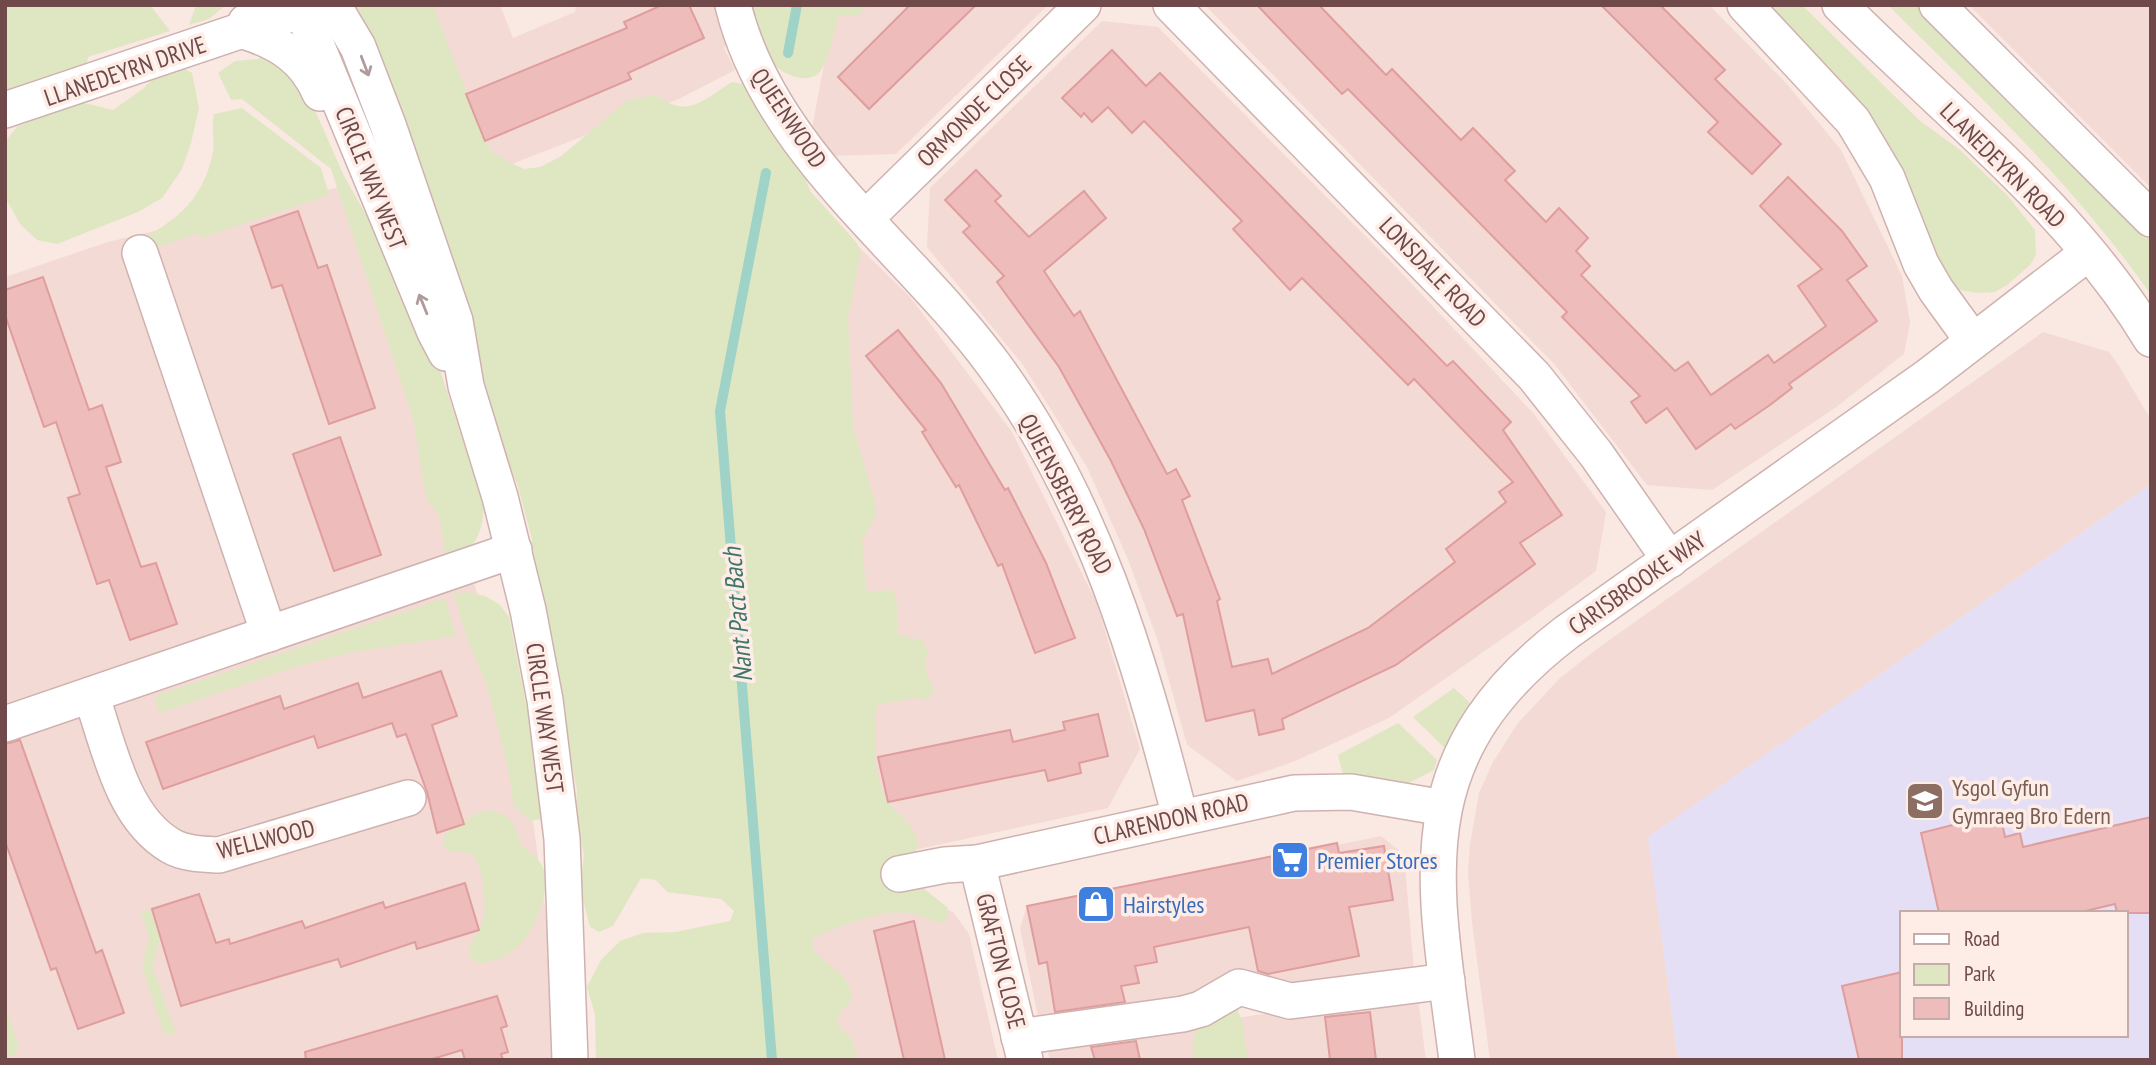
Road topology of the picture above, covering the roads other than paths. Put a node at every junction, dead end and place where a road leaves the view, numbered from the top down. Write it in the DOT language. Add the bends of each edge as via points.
graph roads {
  1 [pos="733,5"];
  2 [pos="1083,5"];
  3 [pos="1171,5"];
  4 [pos="1745,5"];
  5 [pos="1840,5"];
  6 [pos="1937,5"];
  7 [pos="313,7"];
  8 [pos="247,18"];
  9 [pos="5,110"];
  10 [pos="378,197"];
  11 [pos="867,217"];
  12 [pos="2151,219"];
  13 [pos="140,253"];
  14 [pos="2088,253"];
  15 [pos="2151,339"];
  16 [pos="1973,341"];
  17 [pos="466,386"];
  18 [pos="514,550"];
  19 [pos="1670,559"];
  20 [pos="270,634"];
  21 [pos="91,695"];
  22 [pos="5,724"];
  23 [pos="408,797"];
  24 [pos="1444,808"];
  25 [pos="1180,817"];
  26 [pos="977,863"];
  27 [pos="900,874"];
  28 [pos="1447,981"];
  29 [pos="1022,1048"];
  30 [pos="570,1060"];
  31 [pos="1457,1060"];
  1 -- 11 [label="street, QUEENWOOD" via="751,64 766,92 792,131"];
  2 -- 11 [label="street, ORMONDE CLOSE"];
  3 -- 19 [label="street, LONSDALE ROAD" via="1534,376"];
  4 -- 16 [label="street" via="1859,130 1886,178 1921,264"];
  5 -- 14 [label="street, LLANEDEYRN ROAD" via="2009,169"];
  6 -- 12 [label="street"];
  7 -- 8 [label="street, LLANEDEYRN DRIVE"];
  7 -- 10 [label="street, CIRCLE WAY WEST"];
  7 -- 17 [label="street, CIRCLE WAY WEST, one-way" via="358,47 455,321"];
  8 -- 9 [label="street, LLANEDEYRN DRIVE"];
  8 -- 10 [label="street" via="298,58 314,78 342,146"];
  17 -- 10 [label="street, CIRCLE WAY WEST, one-way" via="435,332"];
  11 -- 25 [label="street, QUEENSBERRY ROAD" via="993,364 1050,451 1089,529 1125,620"];
  13 -- 20 [label="street"];
  14 -- 15 [label="street, LLANEDEYRN ROAD"];
  14 -- 16 [label="street, CARISBROOKE WAY"];
  16 -- 19 [label="street, CARISBROOKE WAY"];
  17 -- 18 [label="street, CIRCLE WAY WEST"];
  18 -- 20 [label="street"];
  18 -- 30 [label="street, CIRCLE WAY WEST" via="555,772 562,839"];
  19 -- 24 [label="street, CARISBROOKE WAY" via="1567,632 1497,696 1466,747"];
  20 -- 21 [label="street"];
  21 -- 22 [label="street"];
  21 -- 23 [label="street, WELLWOOD" via="129,800 154,834 173,847 219,855"];
  24 -- 25 [label="street, CLARENDON ROAD" via="1375,794 1323,791"];
  24 -- 28 [label="street, CARISBROOKE WAY" via="1436,877"];
  25 -- 26 [label="street, CLARENDON ROAD"];
  26 -- 27 [label="street, CLARENDON ROAD"];
  26 -- 29 [label="street, GRAFTON CLOSE"];
  28 -- 29 [label="street" via="1290,1001 1239,987 1201,1009"];
  28 -- 31 [label="street, CARISBROOKE WAY"];
}
